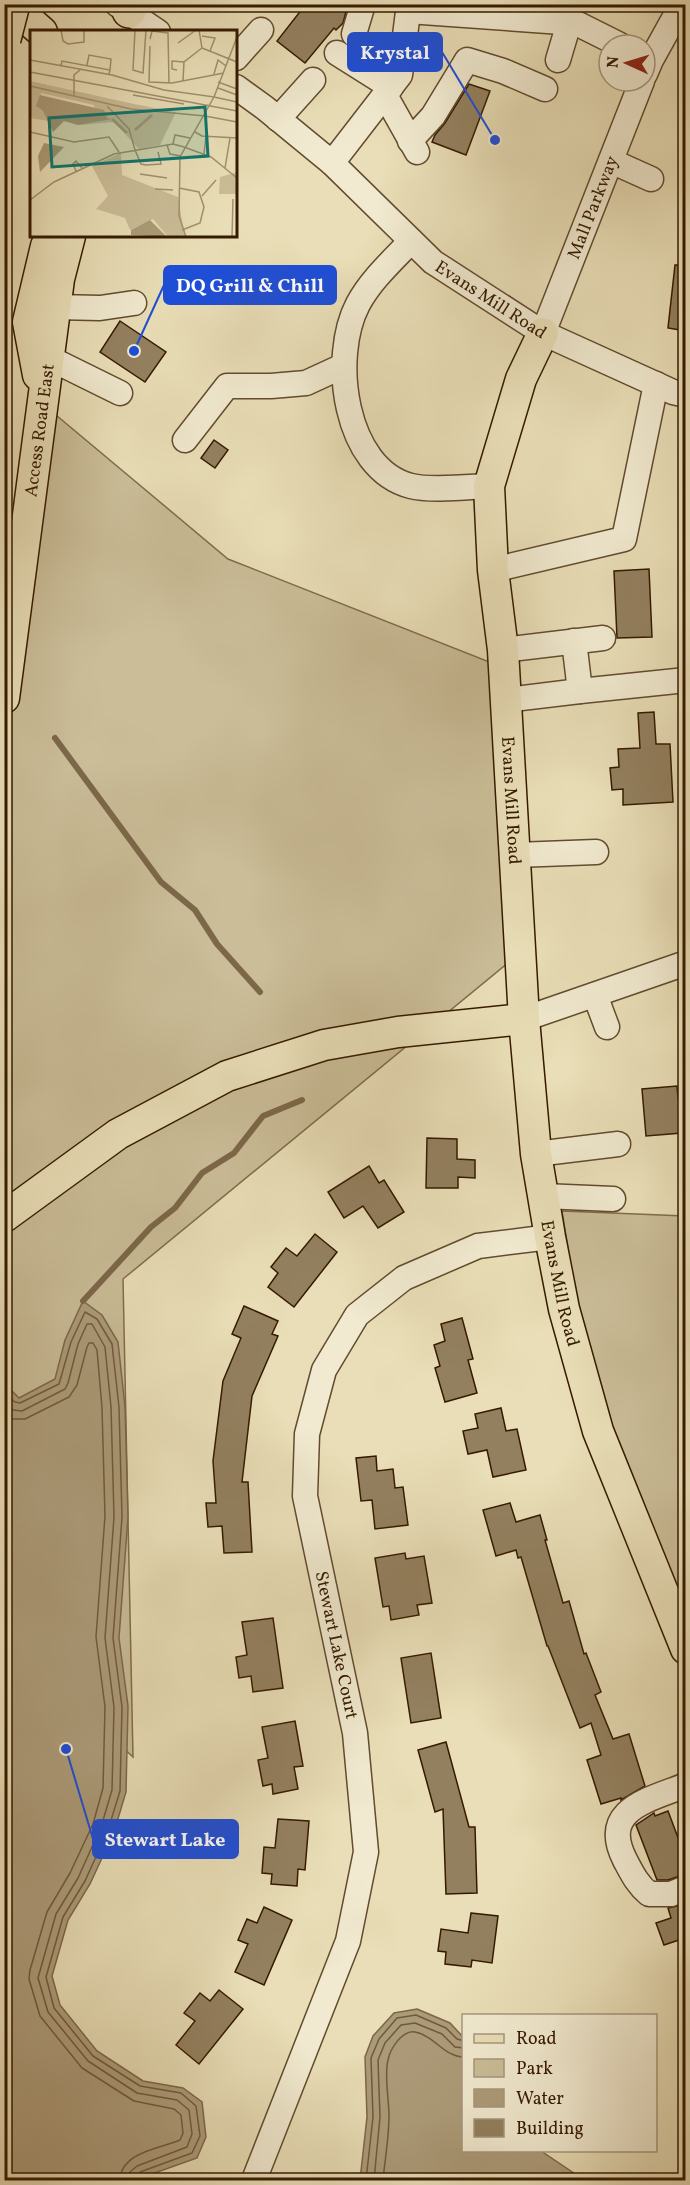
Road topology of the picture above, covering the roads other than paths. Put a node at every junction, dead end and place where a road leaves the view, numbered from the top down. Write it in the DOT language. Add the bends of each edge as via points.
graph roads {
  1 [pos="6,4"];
  2 [pos="13,4"];
  3 [pos="363,4"];
  4 [pos="682,4"];
  5 [pos="409,8"];
  6 [pos="126,13"];
  7 [pos="569,22"];
  8 [pos="40,30"];
  9 [pos="155,30"];
  10 [pos="261,30"];
  11 [pos="354,34"];
  12 [pos="597,34"];
  13 [pos="4,39"];
  14 [pos="657,48"];
  15 [pos="337,53"];
  16 [pos="237,57"];
  17 [pos="558,60"];
  18 [pos="313,80"];
  19 [pos="237,88"];
  20 [pos="545,89"];
  21 [pos="388,91"];
  22 [pos="637,93"];
  23 [pos="279,119"];
  24 [pos="611,161"];
  25 [pos="332,163"];
  26 [pos="651,180"];
  27 [pos="49,237"];
  28 [pos="70,237"];
  29 [pos="411,242"];
  30 [pos="134,303"];
  31 [pos="55,307"];
  32 [pos="543,333"];
  33 [pos="49,358"];
  34 [pos="343,366"];
  35 [pos="656,384"];
  36 [pos="120,393"];
  37 [pos="686,395"];
  38 [pos="43,402"];
  39 [pos="185,440"];
  40 [pos="489,486"];
  41 [pos="493,570"];
  42 [pos="603,638"];
  43 [pos="574,641"];
  44 [pos="503,650"];
  45 [pos="686,680"];
  46 [pos="580,691"];
  47 [pos="4,698"];
  48 [pos="506,700"];
  49 [pos="596,852"];
  50 [pos="516,855"];
  51 [pos="686,963"];
  52 [pos="595,996"];
  53 [pos="524,1019"];
  54 [pos="607,1027"];
  55 [pos="618,1143"];
  56 [pos="536,1154"];
  57 [pos="543,1196"];
  58 [pos="613,1199"];
  59 [pos="4,1217"];
  60 [pos="550,1237"];
  61 [pos="686,1649"];
  62 [pos="686,1785"];
  63 [pos="686,1888"];
  64 [pos="254,2181"];
  1 -- 8 [label="main road"];
  2 -- 13 [label="highway, bridge"];
  3 -- 11 [label="street"];
  4 -- 14 [label="street, Mall Parkway"];
  5 -- 7 [label="street"];
  5 -- 21 [label="street" via="400,75"];
  6 -- 9 [label="street"];
  7 -- 12 [label="street"];
  7 -- 17 [label="street"];
  10 -- 16 [label="street"];
  15 -- 21 [label="street"];
  18 -- 23 [label="street"];
  19 -- 23 [label="street, Evans Mill Road"];
  20 -- 21 [label="street" via="467,60 413,146"];
  21 -- 25 [label="street"];
  22 -- 24 [label="street, Mall Parkway"];
  23 -- 25 [label="street, Evans Mill Road"];
  24 -- 26 [label="street"];
  24 -- 32 [label="street, Mall Parkway"];
  25 -- 29 [label="street, Evans Mill Road"];
  27 -- 38 [label="main road" via="28,322"];
  28 -- 31 [label="main road, Access Road East"];
  29 -- 32 [label="street, Evans Mill Road" via="433,262"];
  29 -- 34 [label="street" via="376,278 357,305 346,338"];
  30 -- 31 [label="street" via="100,308"];
  31 -- 33 [label="main road, Access Road East"];
  32 -- 35 [label="street"];
  32 -- 40 [label="main road, Evans Mill Road" via="520,379"];
  33 -- 36 [label="street"];
  33 -- 38 [label="main road, Access Road East"];
  34 -- 39 [label="street" via="306,383 227,386"];
  34 -- 40 [label="street" via="348,404 361,445 385,474 411,486"];
  35 -- 37 [label="street"];
  35 -- 41 [label="street" via="624,539"];
  38 -- 47 [label="main road, Access Road East"];
  40 -- 41 [label="main road, Evans Mill Road"];
  41 -- 44 [label="main road, Evans Mill Road"];
  42 -- 43 [label="street"];
  43 -- 44 [label="street"];
  43 -- 46 [label="street"];
  44 -- 48 [label="main road, Evans Mill Road"];
  45 -- 46 [label="street"];
  46 -- 48 [label="street"];
  48 -- 50 [label="main road, Evans Mill Road"];
  49 -- 50 [label="street"];
  50 -- 53 [label="main road, Evans Mill Road"];
  51 -- 52 [label="street"];
  52 -- 53 [label="street"];
  52 -- 54 [label="street"];
  53 -- 56 [label="main road, Evans Mill Road"];
  53 -- 59 [label="main road" via="398,1032 324,1045 227,1076 118,1134"];
  55 -- 56 [label="street"];
  56 -- 57 [label="main road, Evans Mill Road"];
  57 -- 58 [label="street"];
  57 -- 60 [label="main road, Evans Mill Road"];
  60 -- 61 [label="main road, Evans Mill Road" via="564,1310 598,1431"];
  60 -- 64 [label="street, Stewart Lake Court" via="478,1246 404,1278 357,1315 324,1370 307,1434 305,1496 355,1733 366,1852 348,1941"];
  62 -- 63 [label="street" via="633,1806 623,1816 617,1834 620,1850 639,1886 649,1894 671,1894"];
}
